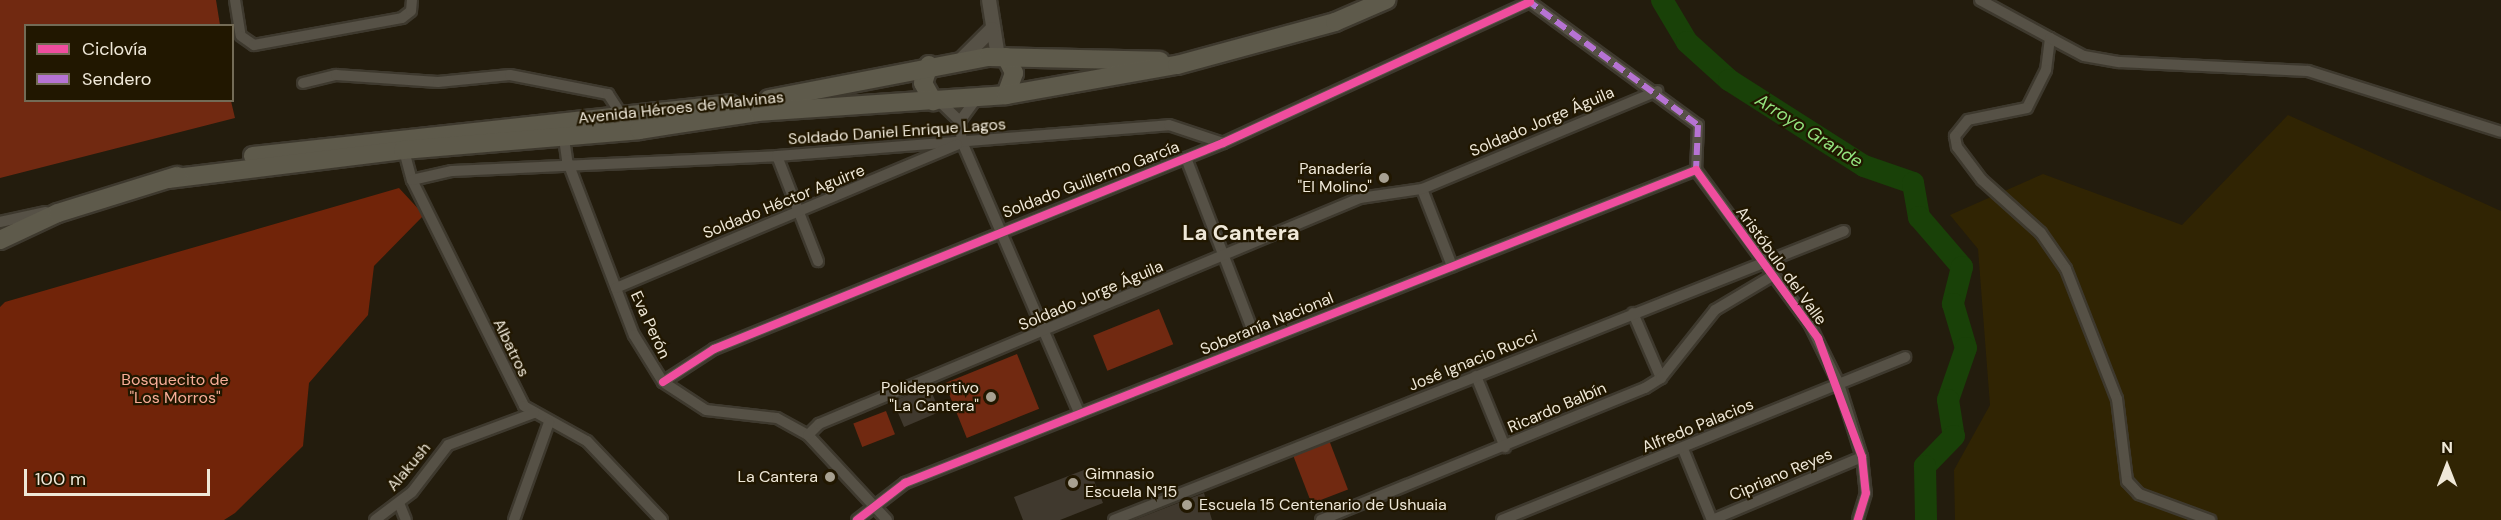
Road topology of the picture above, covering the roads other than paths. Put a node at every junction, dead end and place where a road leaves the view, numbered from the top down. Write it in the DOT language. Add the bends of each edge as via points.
graph roads {
  1 [pos="235,0"];
  2 [pos="412,0"];
  3 [pos="988,0"];
  4 [pos="1386,0"];
  5 [pos="1980,0"];
  6 [pos="1529,1"];
  7 [pos="992,29"];
  8 [pos="2050,38"];
  9 [pos="1002,57"];
  10 [pos="1195,59"];
  11 [pos="961,60"];
  12 [pos="929,65"];
  13 [pos="303,83"];
  14 [pos="1657,91"];
  15 [pos="1006,95"];
  16 [pos="976,98"];
  17 [pos="936,101"];
  18 [pos="623,117"];
  19 [pos="960,121"];
  20 [pos="562,129"];
  21 [pos="2501,132"];
  22 [pos="962,142"];
  23 [pos="402,143"];
  24 [pos="1223,143"];
  25 [pos="777,156"];
  26 [pos="1186,158"];
  27 [pos="569,167"];
  28 [pos="1696,170"];
  29 [pos="412,180"];
  30 [pos="1422,189"];
  31 [pos="84,204"];
  32 [pos="799,212"];
  33 [pos="0,222"];
  34 [pos="1003,230"];
  35 [pos="1844,231"];
  36 [pos="0,240"];
  37 [pos="1224,257"];
  38 [pos="818,261"];
  39 [pos="1760,262"];
  40 [pos="1452,266"];
  41 [pos="1772,276"];
  42 [pos="616,288"];
  43 [pos="1633,313"];
  44 [pos="1044,332"];
  45 [pos="1257,342"];
  46 [pos="1905,357"];
  47 [pos="1476,376"];
  48 [pos="1661,378"];
  49 [pos="663,381"];
  50 [pos="1839,384"];
  51 [pos="534,413"];
  52 [pos="1079,414"];
  53 [pos="549,422"];
  54 [pos="808,435"];
  55 [pos="1505,447"];
  56 [pos="1683,449"];
  57 [pos="1862,457"];
  58 [pos="874,502"];
  59 [pos="399,503"];
  60 [pos="1119,518"];
  61 [pos="375,520"];
  62 [pos="406,520"];
  63 [pos="514,520"];
  64 [pos="662,520"];
  65 [pos="857,520"];
  66 [pos="887,520"];
  67 [pos="1321,520"];
  68 [pos="1502,520"];
  69 [pos="1712,520"];
  70 [pos="1858,520"];
  71 [pos="2210,520"];
  1 -- 2 [label="street" via="241,36 254,45 402,18 411,11"];
  3 -- 7 [label="street"];
  4 -- 10 [label="highway, Avenida Héroes de Malvinas" via="1335,22"];
  5 -- 8 [label="street"];
  6 -- 14 [label="street"];
  6 -- 24 [label="street, Soldado Guillermo García"];
  7 -- 9 [label="street"];
  7 -- 11 [label="street"];
  8 -- 21 [label="street" via="2084,56 2119,62 2327,75"];
  8 -- 71 [label="street" via="2041,85 2027,108 1968,120 1955,136 1957,147 1982,180 2041,233 2066,269 2117,399 2127,481 2139,494"];
  9 -- 10 [label="highway, Avenida Héroes de Malvinas"];
  9 -- 11 [label="highway, Avenida Héroes de Malvinas"];
  9 -- 15 [label="highway" via="1014,73"];
  10 -- 15 [label="highway, Avenida Héroes de Malvinas"];
  11 -- 12 [label="highway, Avenida Héroes de Malvinas"];
  12 -- 17 [label="highway" via="923,83"];
  12 -- 18 [label="highway, Avenida Héroes de Malvinas" via="825,91"];
  13 -- 18 [label="street" via="336,75 438,82 510,75 608,94"];
  14 -- 28 [label="street" via="1698,125"];
  14 -- 30 [label="street, Soldado Jorge Águila"];
  15 -- 16 [label="highway, Avenida Héroes de Malvinas"];
  16 -- 17 [label="highway, Avenida Héroes de Malvinas"];
  16 -- 19 [label="street"];
  17 -- 19 [label="street"];
  17 -- 20 [label="highway, Avenida Héroes de Malvinas"];
  18 -- 20 [label="highway, Avenida Héroes de Malvinas"];
  19 -- 22 [label="street"];
  20 -- 23 [label="highway, Avenida Héroes de Malvinas"];
  20 -- 27 [label="street, Eva Perón"];
  22 -- 24 [label="street, Soldado Daniel Enrique Lagos" via="1168,125"];
  22 -- 25 [label="street, Soldado Daniel Enrique Lagos"];
  22 -- 32 [label="street, Soldado Héctor Aguirre"];
  22 -- 34 [label="street"];
  23 -- 29 [label="street, Albatros"];
  23 -- 31 [label="highway, Avenida Héroes de Malvinas" via="168,179"];
  24 -- 26 [label="street, Soldado Guillermo García"];
  25 -- 27 [label="street, Soldado Daniel Enrique Lagos"];
  25 -- 32 [label="street"];
  26 -- 34 [label="street, Soldado Guillermo García"];
  26 -- 37 [label="street"];
  27 -- 29 [label="street, Soldado Daniel Enrique Lagos" via="452,171"];
  27 -- 42 [label="street, Eva Perón"];
  28 -- 39 [label="street, Aristóbulo del Valle"];
  28 -- 40 [label="street, Soberanía Nacional"];
  29 -- 51 [label="street, Albatros" via="516,393"];
  30 -- 37 [label="street, Soldado Jorge Águila" via="1360,198"];
  30 -- 40 [label="street"];
  31 -- 33 [label="street"];
  31 -- 36 [label="highway, Avenida Héroes de Malvinas"];
  32 -- 38 [label="street"];
  32 -- 42 [label="street, Soldado Héctor Aguirre"];
  34 -- 44 [label="street"];
  34 -- 49 [label="street, Soldado Guillermo García" via="714,349"];
  35 -- 39 [label="street, José Ignacio Rucci"];
  37 -- 44 [label="street, Soldado Jorge Águila"];
  37 -- 45 [label="street"];
  39 -- 41 [label="street, Aristóbulo del Valle"];
  39 -- 43 [label="street, José Ignacio Rucci"];
  40 -- 45 [label="street, Soberanía Nacional"];
  41 -- 48 [label="street, Ricardo Balbín" via="1715,310"];
  41 -- 50 [label="street, Aristóbulo del Valle" via="1809,323"];
  42 -- 49 [label="street, Eva Perón" via="645,358"];
  43 -- 47 [label="street, José Ignacio Rucci"];
  43 -- 48 [label="street"];
  44 -- 52 [label="street"];
  44 -- 54 [label="street, Soldado Jorge Águila" via="819,424"];
  45 -- 52 [label="street, Soberanía Nacional"];
  46 -- 50 [label="street, Alfredo Palacios"];
  47 -- 55 [label="street"];
  47 -- 60 [label="street, José Ignacio Rucci"];
  48 -- 55 [label="street, Ricardo Balbín"];
  49 -- 54 [label="street, Eva Perón" via="706,410 777,418"];
  50 -- 56 [label="street, Alfredo Palacios"];
  50 -- 57 [label="street, Aristóbulo del Valle"];
  51 -- 53 [label="street, Albatros"];
  51 -- 59 [label="street, Alakush" via="448,445"];
  52 -- 58 [label="street, Soberanía Nacional" via="905,483"];
  53 -- 63 [label="street"];
  53 -- 64 [label="street, Albatros" via="587,441"];
  54 -- 58 [label="street, Eva Perón"];
  55 -- 67 [label="street, Ricardo Balbín"];
  56 -- 68 [label="street, Alfredo Palacios"];
  56 -- 69 [label="street"];
  57 -- 69 [label="street, Cipriano Reyes"];
  57 -- 70 [label="street, Aristóbulo del Valle" via="1866,494"];
  58 -- 65 [label="street, Soberanía Nacional"];
  58 -- 66 [label="street, Eva Perón"];
  59 -- 61 [label="street, Alakush"];
  59 -- 62 [label="street"];
}
